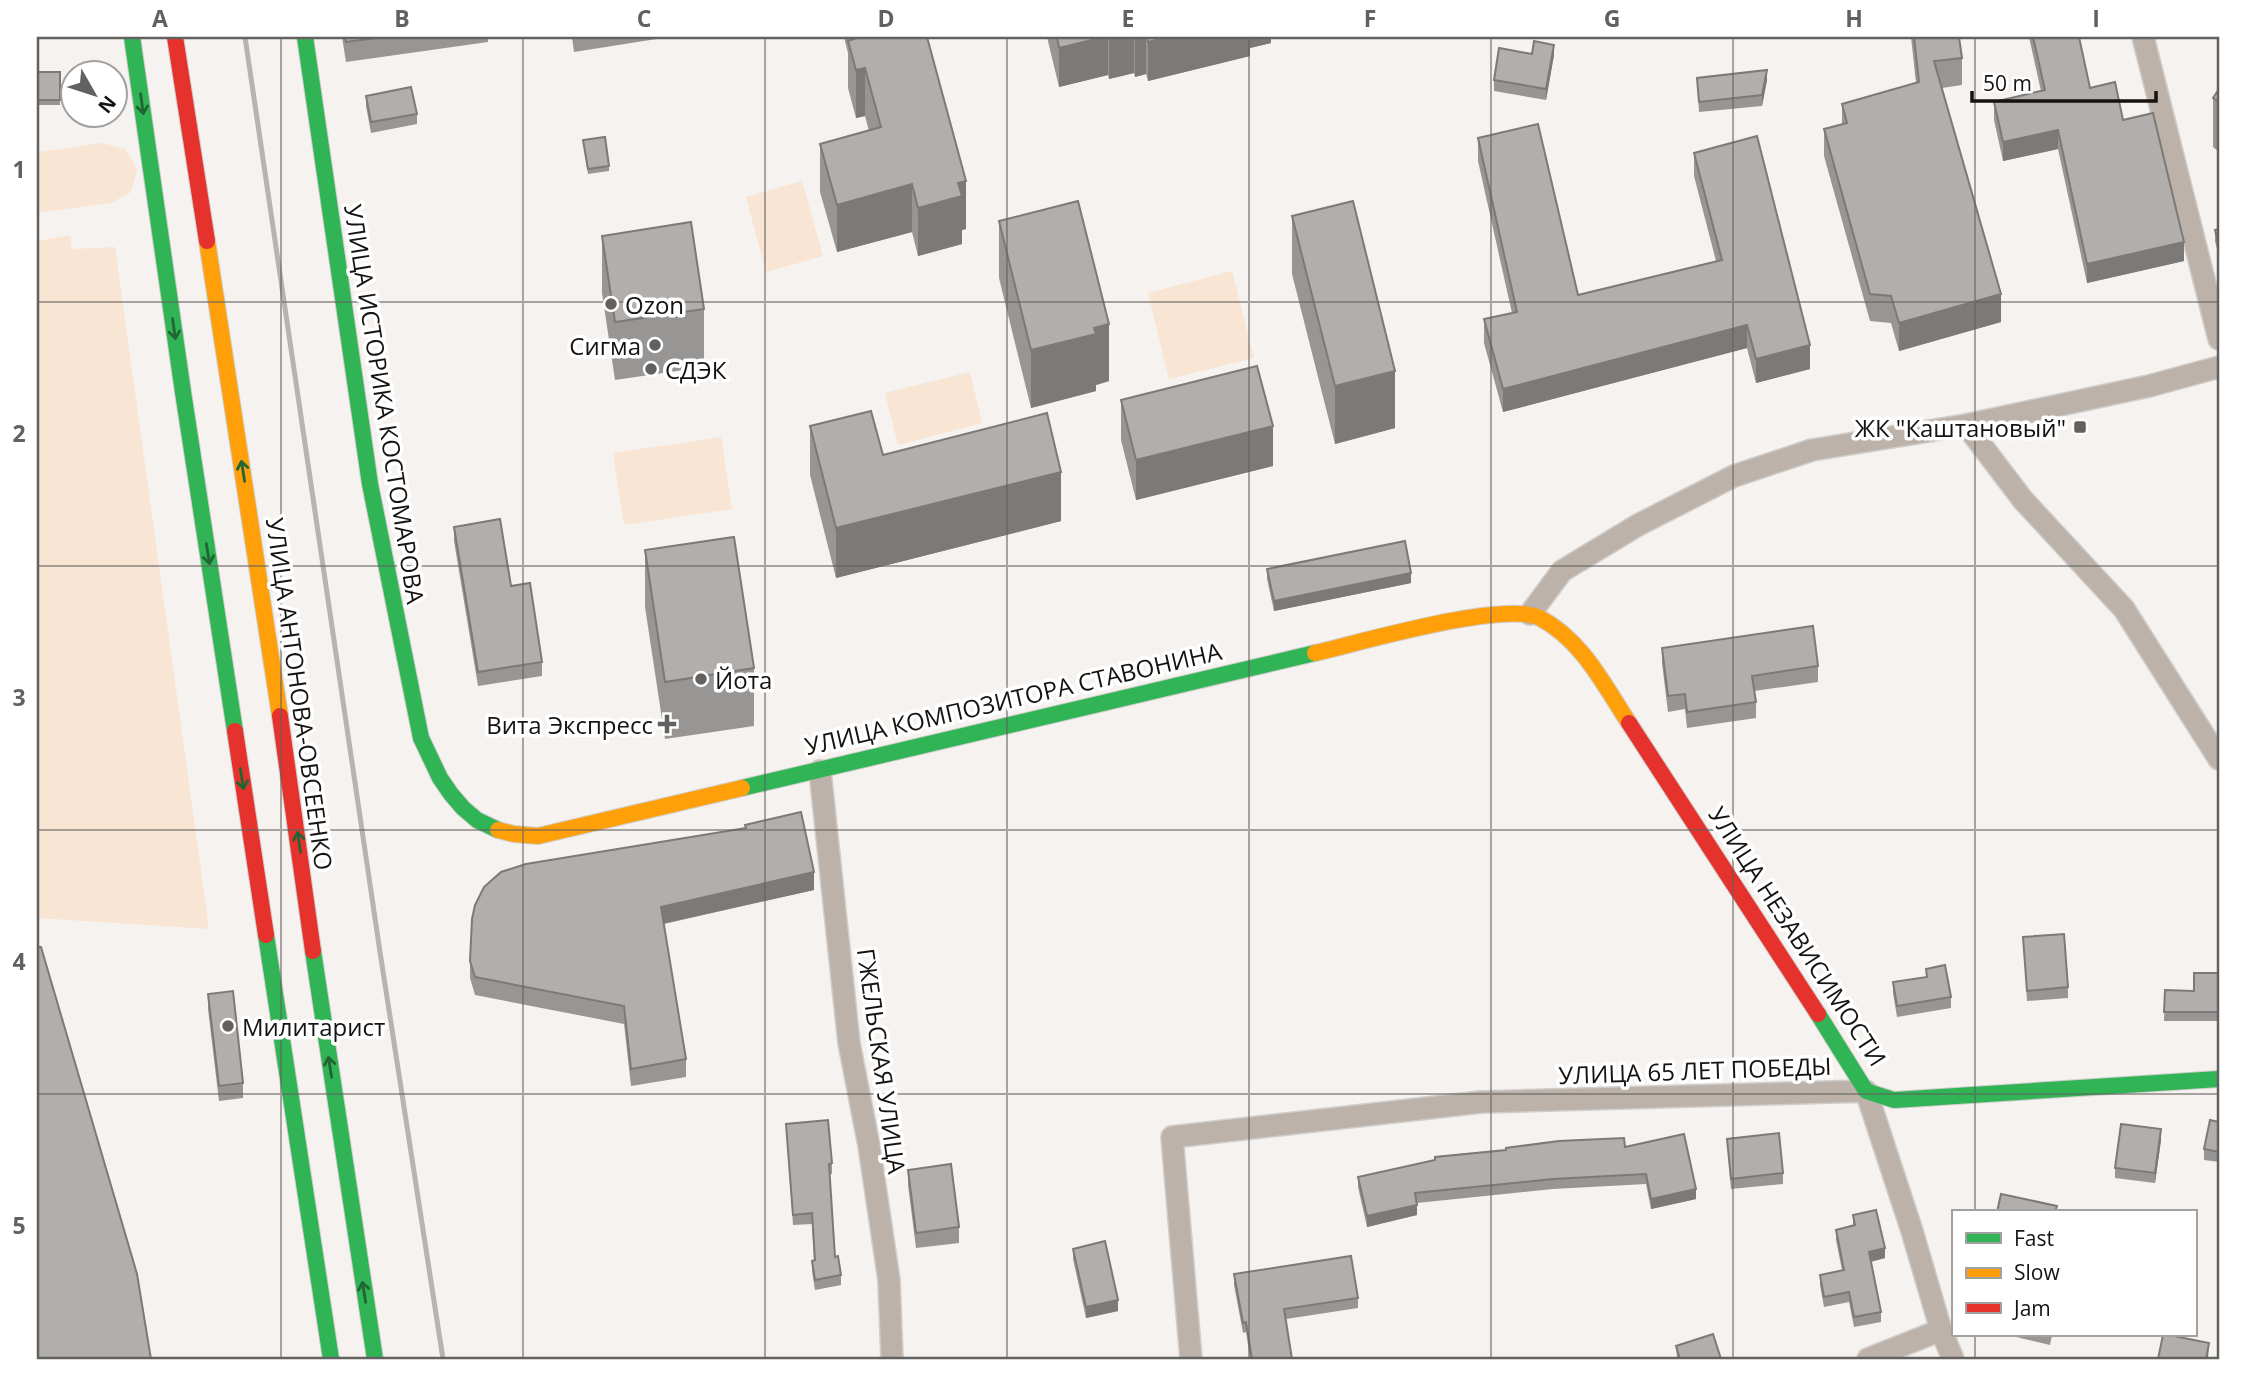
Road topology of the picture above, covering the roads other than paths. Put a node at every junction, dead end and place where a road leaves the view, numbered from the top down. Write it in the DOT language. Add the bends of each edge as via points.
graph roads {
  1 [pos="132,37"];
  2 [pos="175,37"];
  3 [pos="304,37"];
  4 [pos="2143,37"];
  5 [pos="2219,339"];
  6 [pos="2219,367"];
  7 [pos="1966,425"];
  8 [pos="1501,614"];
  9 [pos="1530,614"];
  10 [pos="2219,759"];
  11 [pos="820,771"];
  12 [pos="538,836"];
  13 [pos="2219,1079"];
  14 [pos="1866,1091"];
  15 [pos="1941,1330"];
  16 [pos="331,1359"];
  17 [pos="374,1359"];
  18 [pos="892,1359"];
  19 [pos="1191,1359"];
  20 [pos="1868,1359"];
  21 [pos="1953,1359"];
  1 -- 16 [label="main road, one-way"];
  17 -- 2 [label="main road, УЛИЦА АНТОНОВА-ОВСЕЕНКО, one-way" via="269,633"];
  3 -- 12 [label="main road, УЛИЦА ИСТОРИКА КОСТОМАРОВА" via="370,484 421,738 436,774 476,820 517,835"];
  4 -- 5 [label="street"];
  6 -- 7 [label="street"];
  7 -- 9 [label="street" via="1812,450 1734,476 1562,571"];
  7 -- 10 [label="street" via="2023,500 2124,609"];
  8 -- 9 [label="main road, УЛИЦА НЕЗАВИСИМОСТИ"];
  8 -- 11 [label="main road, УЛИЦА КОМПОЗИТОРА СТАВОНИНА" via="1445,623"];
  9 -- 14 [label="main road, УЛИЦА НЕЗАВИСИМОСТИ" via="1562,632 1583,653"];
  11 -- 12 [label="main road, УЛИЦА КОМПОЗИТОРА СТАВОНИНА"];
  11 -- 18 [label="street, ГЖЕЛЬСКАЯ УЛИЦА" via="849,1043 889,1280"];
  13 -- 14 [label="main road, УЛИЦА 65 ЛЕТ ПОБЕДЫ" via="1894,1100"];
  14 -- 15 [label="street, УЛИЦА НЕЗАВИСИМОСТИ"];
  14 -- 19 [label="street, УЛИЦА 65 ЛЕТ ПОБЕДЫ" via="1481,1102 1172,1137"];
  15 -- 20 [label="street"];
  15 -- 21 [label="street, УЛИЦА НЕЗАВИСИМОСТИ"];
}
